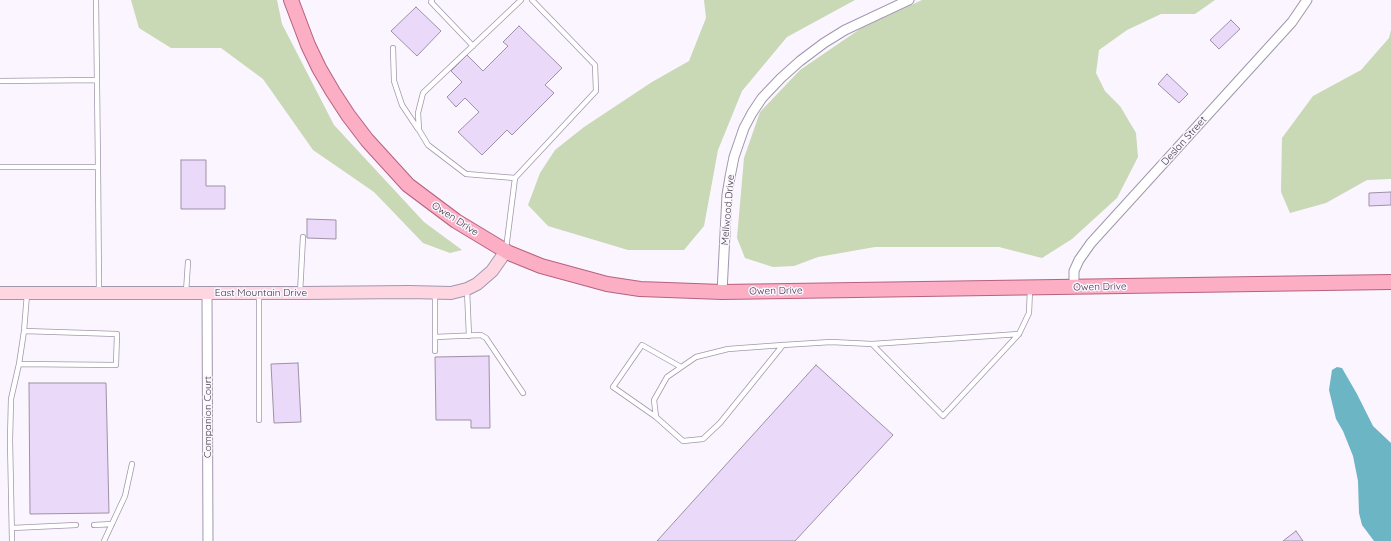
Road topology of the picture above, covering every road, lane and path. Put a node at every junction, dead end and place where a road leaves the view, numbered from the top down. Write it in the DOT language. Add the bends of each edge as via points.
graph roads {
  1 [pos="96,0"];
  2 [pos="291,0"];
  3 [pos="432,0"];
  4 [pos="521,0"];
  5 [pos="532,0"];
  6 [pos="909,0"];
  7 [pos="1307,0"];
  8 [pos="473,46"];
  9 [pos="393,48"];
  10 [pos="97,80"];
  11 [pos="0,81"];
  12 [pos="419,130"];
  13 [pos="0,167"];
  14 [pos="98,167"];
  15 [pos="515,178"];
  16 [pos="303,237"];
  17 [pos="506,251"];
  18 [pos="188,262"];
  19 [pos="1391,282"];
  20 [pos="1074,287"];
  21 [pos="1030,288"];
  22 [pos="467,289"];
  23 [pos="722,292"];
  24 [pos="0,293"];
  25 [pos="27,293"];
  26 [pos="99,293"];
  27 [pos="186,293"];
  28 [pos="208,293"];
  29 [pos="259,293"];
  30 [pos="300,293"];
  31 [pos="435,293"];
  32 [pos="24,331"];
  33 [pos="1019,334"];
  34 [pos="469,336"];
  35 [pos="435,337"];
  36 [pos="872,344"];
  37 [pos="783,345"];
  38 [pos="435,350"];
  39 [pos="19,364"];
  40 [pos="681,368"];
  41 [pos="523,393"];
  42 [pos="656,417"];
  43 [pos="259,420"];
  44 [pos="132,464"];
  45 [pos="112,524"];
  46 [pos="76,525"];
  47 [pos="94,525"];
  48 [pos="12,528"];
  49 [pos="12,541"];
  50 [pos="104,541"];
  51 [pos="208,541"];
  1 -- 10 [label="lane"];
  2 -- 17 [label="main road, Owen Drive" via="319,68 367,140 408,185 431,204"];
  3 -- 8 [label="lane" via="431,2"];
  4 -- 8 [label="lane"];
  5 -- 15 [label="lane" via="595,65 596,90"];
  6 -- 23 [label="street, Mellwood Drive" via="845,30 824,43 781,78 752,113 734,157 730,177"];
  7 -- 20 [label="street, Deslan Street" via="1292,22 1091,243 1074,271"];
  8 -- 12 [label="lane" via="423,93 418,113"];
  9 -- 12 [label="lane" via="394,81 402,105"];
  10 -- 11 [label="lane"];
  10 -- 14 [label="lane"];
  12 -- 15 [label="lane" via="428,146 466,174"];
  13 -- 14 [label="lane"];
  14 -- 26 [label="lane"];
  15 -- 17 [label="lane"];
  16 -- 30 [label="lane"];
  17 -- 22 [label="street, East Mountain Drive" via="492,270 477,284"];
  17 -- 23 [label="main road, Owen Drive" via="541,266 607,284 640,289"];
  18 -- 27 [label="lane"];
  19 -- 20 [label="main road, Owen Drive"];
  20 -- 21 [label="main road, Owen Drive"];
  21 -- 23 [label="main road, Owen Drive"];
  21 -- 33 [label="lane" via="1029,313"];
  22 -- 31 [label="street, East Mountain Drive"];
  22 -- 34 [label="lane"];
  24 -- 25 [label="street, East Mountain Drive"];
  25 -- 26 [label="street, East Mountain Drive"];
  25 -- 32 [label="lane"];
  26 -- 27 [label="street, East Mountain Drive"];
  27 -- 28 [label="street, East Mountain Drive"];
  28 -- 29 [label="street, East Mountain Drive"];
  28 -- 51 [label="street, Companion Court"];
  29 -- 30 [label="street, East Mountain Drive"];
  29 -- 43 [label="lane"];
  30 -- 31 [label="street, East Mountain Drive"];
  31 -- 35 [label="lane"];
  32 -- 39 [label="lane"];
  32 -- 39 [label="lane" via="117,334 116,365"];
  33 -- 36 [label="lane"];
  33 -- 36 [label="lane" via="943,416"];
  34 -- 35 [label="lane"];
  34 -- 41 [label="lane" via="481,335 488,340"];
  35 -- 38 [label="lane"];
  36 -- 37 [label="lane" via="831,342"];
  37 -- 40 [label="lane" via="728,349 696,357"];
  37 -- 42 [label="lane" via="720,423 703,439 683,441"];
  39 -- 48 [label="lane" via="10,399"];
  40 -- 42 [label="lane" via="667,377 654,400"];
  40 -- 42 [label="lane" via="642,345 612,387"];
  44 -- 45 [label="lane" via="125,496"];
  45 -- 47 [label="lane"];
  45 -- 50 [label="lane"];
  46 -- 48 [label="lane"];
  48 -- 49 [label="lane"];
}
